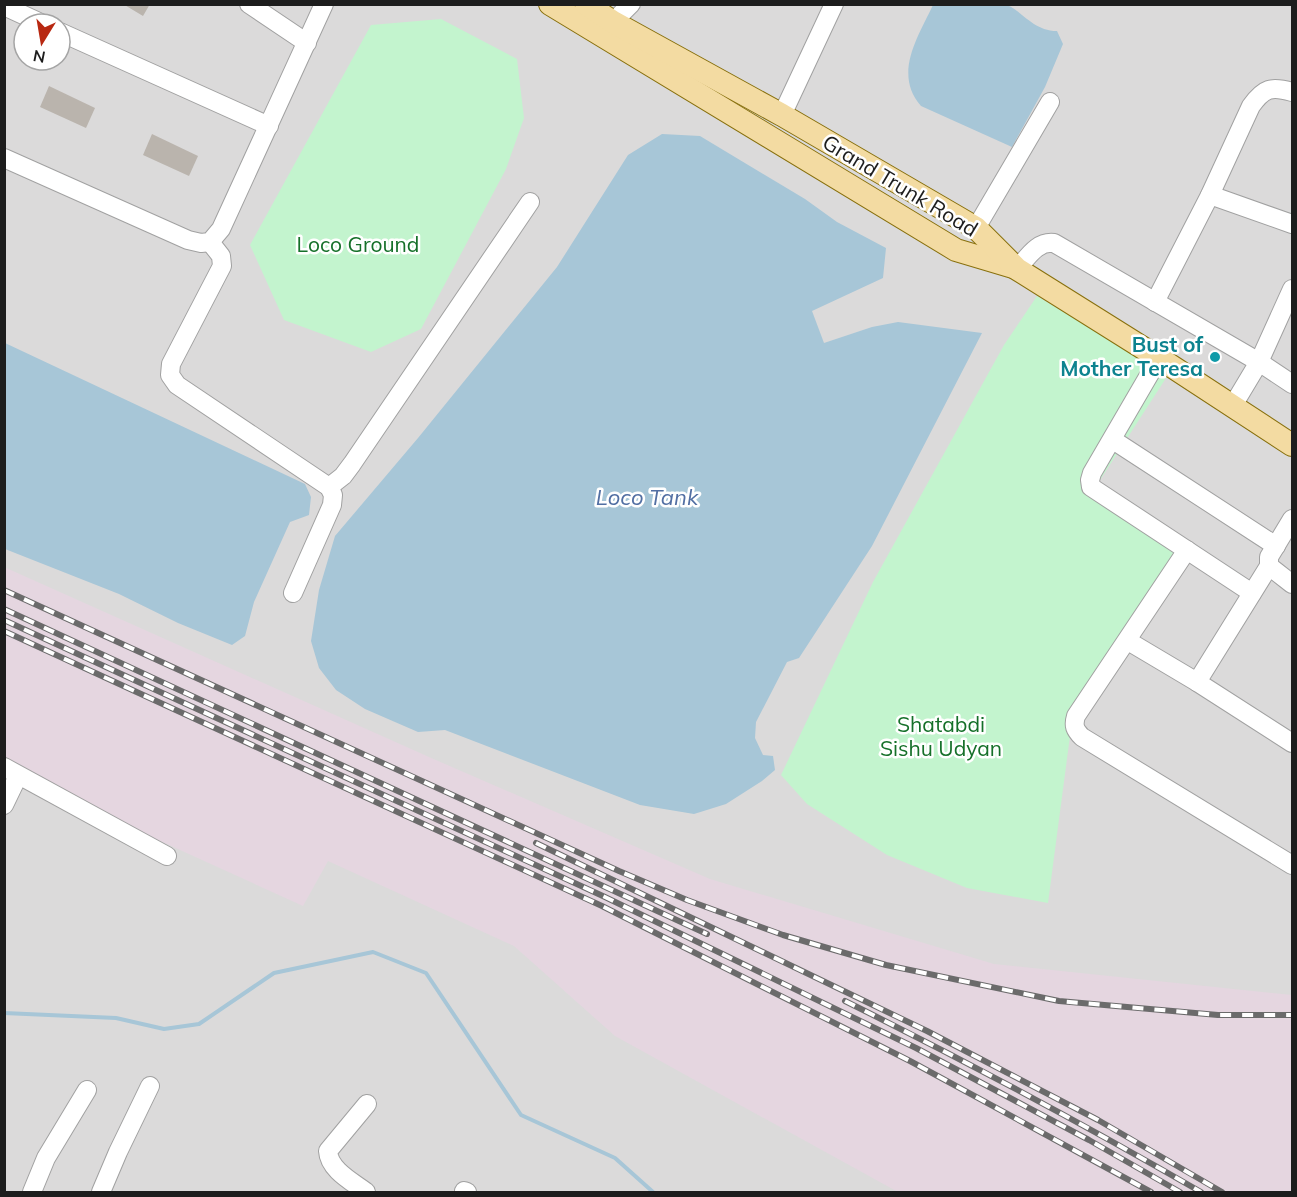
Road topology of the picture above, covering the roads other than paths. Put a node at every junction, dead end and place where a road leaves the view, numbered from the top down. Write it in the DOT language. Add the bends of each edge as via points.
graph roads {
  1 [pos="249,4"];
  2 [pos="324,4"];
  3 [pos="550,4"];
  4 [pos="586,4"];
  5 [pos="631,4"];
  6 [pos="834,4"];
  7 [pos="613,22"];
  8 [pos="72,37"];
  9 [pos="307,43"];
  10 [pos="1293,92"];
  11 [pos="1050,102"];
  12 [pos="782,115"];
  13 [pos="269,126"];
  14 [pos="4,158"];
  15 [pos="1210,195"];
  16 [pos="530,202"];
  17 [pos="1293,224"];
  18 [pos="976,228"];
  19 [pos="210,242"];
  20 [pos="1017,269"];
  21 [pos="1293,289"];
  22 [pos="1155,302"];
  23 [pos="1159,358"];
  24 [pos="1259,362"];
  25 [pos="1293,384"];
  26 [pos="1232,406"];
  27 [pos="1113,440"];
  28 [pos="1288,441"];
  29 [pos="329,487"];
  30 [pos="1293,519"];
  31 [pos="1276,546"];
  32 [pos="1187,550"];
  33 [pos="1269,566"];
  34 [pos="1293,584"];
  35 [pos="1252,592"];
  36 [pos="293,593"];
  37 [pos="1128,641"];
  38 [pos="1197,682"];
  39 [pos="1293,743"];
  40 [pos="11,771"];
  41 [pos="4,805"];
  42 [pos="167,856"];
  43 [pos="1293,865"];
  44 [pos="150,1086"];
  45 [pos="87,1090"];
  46 [pos="367,1104"];
  47 [pos="32,1192"];
  48 [pos="101,1192"];
  49 [pos="366,1192"];
  1 -- 9 [label="street"];
  2 -- 9 [label="street"];
  3 -- 20 [label="main road" via="956,250"];
  4 -- 7 [label="main road, Grand Trunk Road"];
  5 -- 7 [label="street"];
  6 -- 12 [label="street"];
  7 -- 12 [label="main road, Grand Trunk Road"];
  8 -- 13 [label="street"];
  9 -- 13 [label="street"];
  10 -- 15 [label="street" via="1280,88 1259,95"];
  11 -- 18 [label="street"];
  12 -- 18 [label="main road, Grand Trunk Road"];
  13 -- 19 [label="street" via="220,229"];
  14 -- 19 [label="street" via="188,240"];
  15 -- 17 [label="street"];
  15 -- 22 [label="street"];
  16 -- 29 [label="street" via="343,477"];
  18 -- 20 [label="main road, Grand Trunk Road"];
  19 -- 29 [label="street" via="221,256 222,266 171,364 170,375 177,385"];
  20 -- 22 [label="street" via="1039,245 1054,243"];
  20 -- 23 [label="main road, Grand Trunk Road"];
  21 -- 24 [label="street"];
  22 -- 24 [label="street"];
  23 -- 26 [label="main road, Grand Trunk Road"];
  23 -- 27 [label="street"];
  24 -- 25 [label="street"];
  24 -- 26 [label="street"];
  26 -- 28 [label="main road, Grand Trunk Road"];
  27 -- 31 [label="street"];
  27 -- 32 [label="street" via="1092,473 1091,487"];
  29 -- 36 [label="street" via="332,504"];
  30 -- 31 [label="street"];
  31 -- 33 [label="street"];
  32 -- 35 [label="street"];
  32 -- 37 [label="street"];
  33 -- 34 [label="street"];
  33 -- 35 [label="street"];
  35 -- 38 [label="street"];
  37 -- 38 [label="street"];
  37 -- 43 [label="street" via="1076,716 1076,731"];
  38 -- 39 [label="street"];
  40 -- 41 [label="street"];
  40 -- 42 [label="street"];
  44 -- 48 [label="street"];
  45 -- 47 [label="street" via="46,1158"];
  46 -- 49 [label="street" via="328,1152 333,1165"];
}
